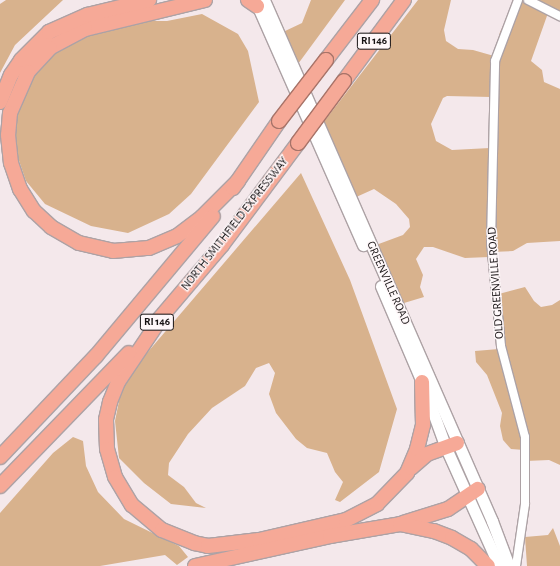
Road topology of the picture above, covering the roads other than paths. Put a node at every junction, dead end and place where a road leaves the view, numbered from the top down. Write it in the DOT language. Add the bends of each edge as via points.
graph roads {
  1 [pos="149,0"];
  2 [pos="205,0"];
  3 [pos="372,0"];
  4 [pos="404,0"];
  5 [pos="518,0"];
  6 [pos="528,0"];
  7 [pos="256,2"];
  8 [pos="560,16"];
  9 [pos="0,102"];
  10 [pos="238,181"];
  11 [pos="161,318"];
  12 [pos="422,382"];
  13 [pos="452,446"];
  14 [pos="0,456"];
  15 [pos="407,473"];
  16 [pos="0,486"];
  17 [pos="472,492"];
  18 [pos="400,524"];
  19 [pos="194,566"];
  20 [pos="488,566"];
  21 [pos="499,566"];
  22 [pos="510,566"];
  23 [pos="516,566"];
  1 -- 9 [label="highway" via="87,15 49,32 21,60 11,75"];
  2 -- 10 [label="highway" via="85,29 50,48 28,72 10,113 8,135 11,163 20,189 34,211 52,227 78,243 113,251 149,248 177,236 202,217"];
  3 -- 10 [label="highway, NORTH SMITHFIELD EXPRESSWAY / RI 146, bridge" via="279,121"];
  4 -- 11 [label="highway, NORTH SMITHFIELD EXPRESSWAY / RI 146, bridge" via="222,245"];
  5 -- 23 [label="street, OLD GREENVILLE ROAD" via="495,61 491,243 501,346 525,437 526,504"];
  6 -- 8 [label="street"];
  7 -- 12 [label="main road, GREENVILLE ROAD"];
  7 -- 13 [label="main road, GREENVILLE ROAD"];
  10 -- 14 [label="highway, NORTH SMITHFIELD EXPRESSWAY / RI 146" via="178,260 135,311 58,398"];
  11 -- 15 [label="highway" via="118,382 109,406 106,437 112,470 122,490 140,513 162,530 208,546 251,541 329,524 366,511 395,488"];
  11 -- 16 [label="highway, NORTH SMITHFIELD EXPRESSWAY / RI 146" via="52,436"];
  12 -- 13 [label="main road, GREENVILLE ROAD"];
  12 -- 15 [label="highway" via="422,425 417,449"];
  13 -- 15 [label="highway" via="427,454"];
  13 -- 17 [label="main road, GREENVILLE ROAD"];
  17 -- 18 [label="highway" via="448,509"];
  17 -- 21 [label="main road, GREENVILLE ROAD"];
  17 -- 22 [label="main road, GREENVILLE ROAD"];
  18 -- 19 [label="highway" via="330,536"];
  18 -- 20 [label="highway" via="434,531 452,538 471,549"];
}
